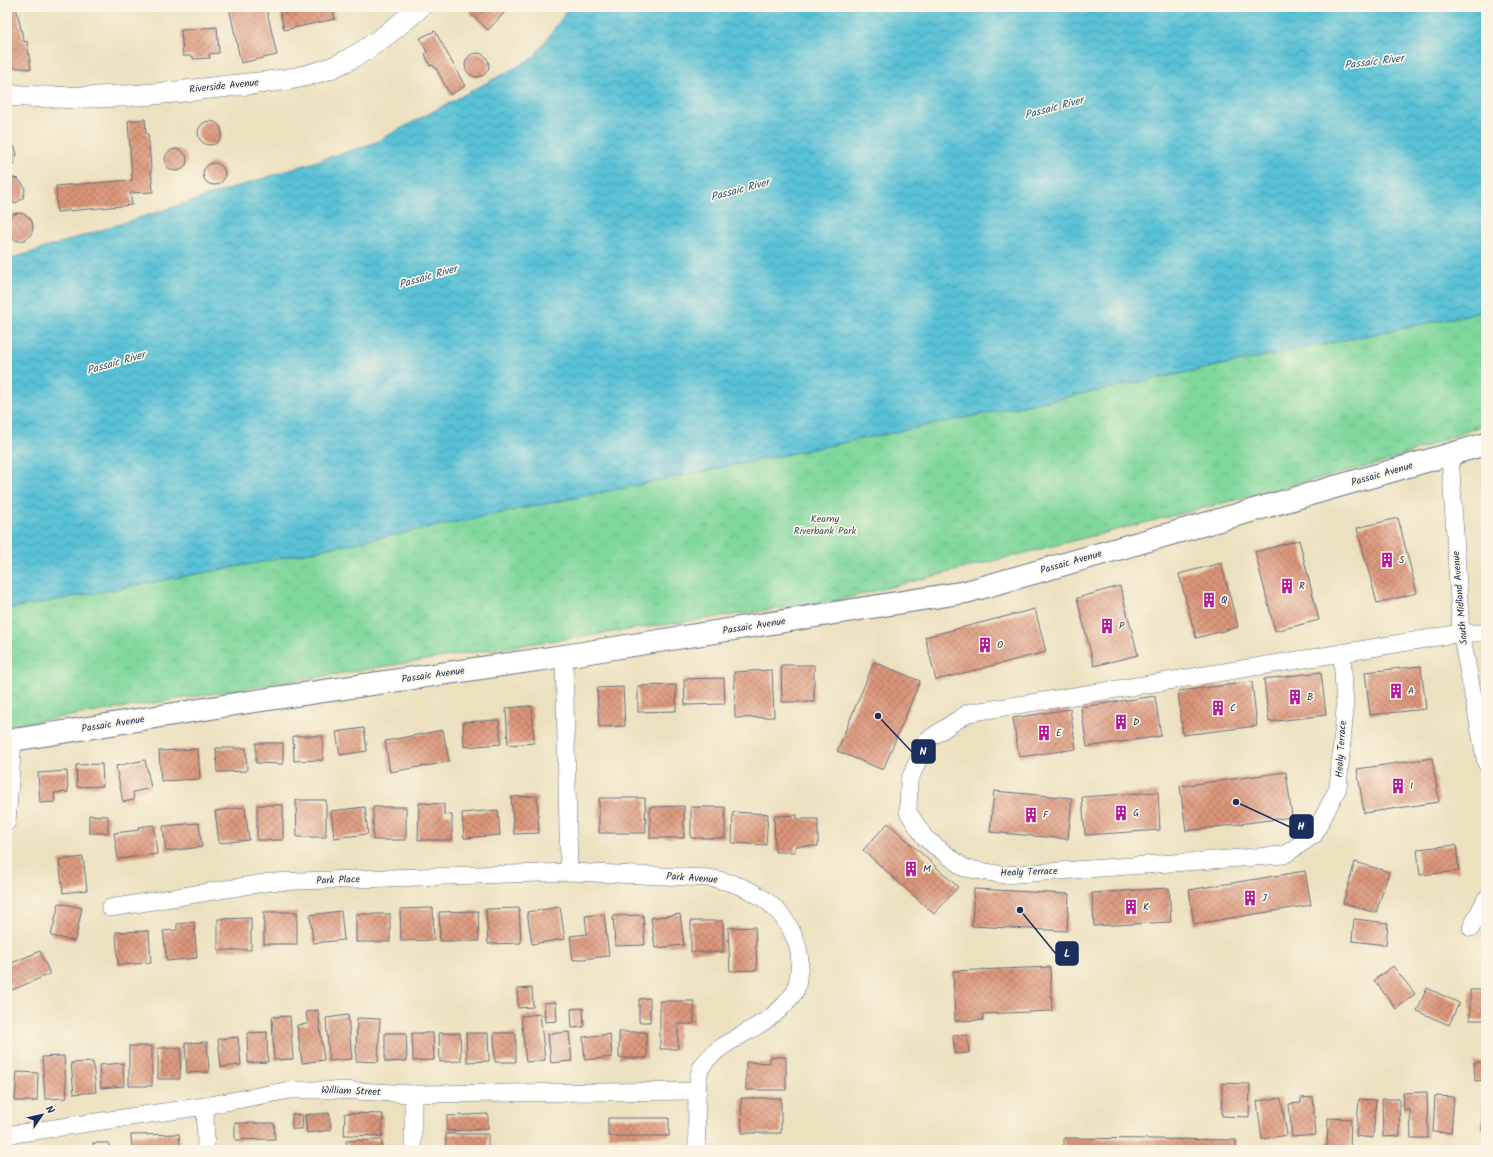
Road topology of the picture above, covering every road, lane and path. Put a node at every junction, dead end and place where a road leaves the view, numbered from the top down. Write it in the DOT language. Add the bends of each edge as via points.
graph roads {
  1 [pos="420,7"];
  2 [pos="7,95"];
  3 [pos="1486,444"];
  4 [pos="1450,454"];
  5 [pos="1461,633"];
  6 [pos="1486,633"];
  7 [pos="1342,652"];
  8 [pos="564,656"];
  9 [pos="10,741"];
  10 [pos="1486,763"];
  11 [pos="7,822"];
  12 [pos="569,872"];
  13 [pos="1486,899"];
  14 [pos="110,908"];
  15 [pos="1471,928"];
  16 [pos="698,1091"];
  17 [pos="413,1094"];
  18 [pos="205,1106"];
  19 [pos="7,1135"];
  20 [pos="206,1150"];
  21 [pos="413,1150"];
  22 [pos="697,1150"];
  1 -- 2 [label="street, Riverside Avenue" via="370,46 344,62 318,73 271,81 124,96"];
  3 -- 4 [label="main road, Passaic Avenue"];
  4 -- 5 [label="street, South Midland Avenue"];
  4 -- 8 [label="main road, Passaic Avenue" via="966,592"];
  5 -- 6 [label="street, Healy Terrace"];
  5 -- 7 [label="street, Healy Terrace"];
  5 -- 10 [label="street, South Midland Avenue"];
  7 -- 7 [label="street, Healy Terrace" via="968,713 927,740 909,781 908,812 925,838 964,868 1004,875 1284,855 1314,835 1338,788 1345,709"];
  8 -- 9 [label="main road, Passaic Avenue" via="242,703"];
  8 -- 12 [label="street"];
  9 -- 11 [label="street"];
  12 -- 14 [label="street, Park Place" via="270,882"];
  12 -- 16 [label="street, Park Avenue" via="710,878 726,881 746,888 767,900 786,921 798,942 800,967 796,990 784,1006 764,1022 716,1052 701,1069"];
  13 -- 15 [label="street"];
  16 -- 17 [label="street, William Street"];
  16 -- 22 [label="street, Park Avenue"];
  17 -- 18 [label="street, William Street" via="290,1090"];
  17 -- 21 [label="street"];
  18 -- 19 [label="street, William Street"];
  18 -- 20 [label="street"];
}
